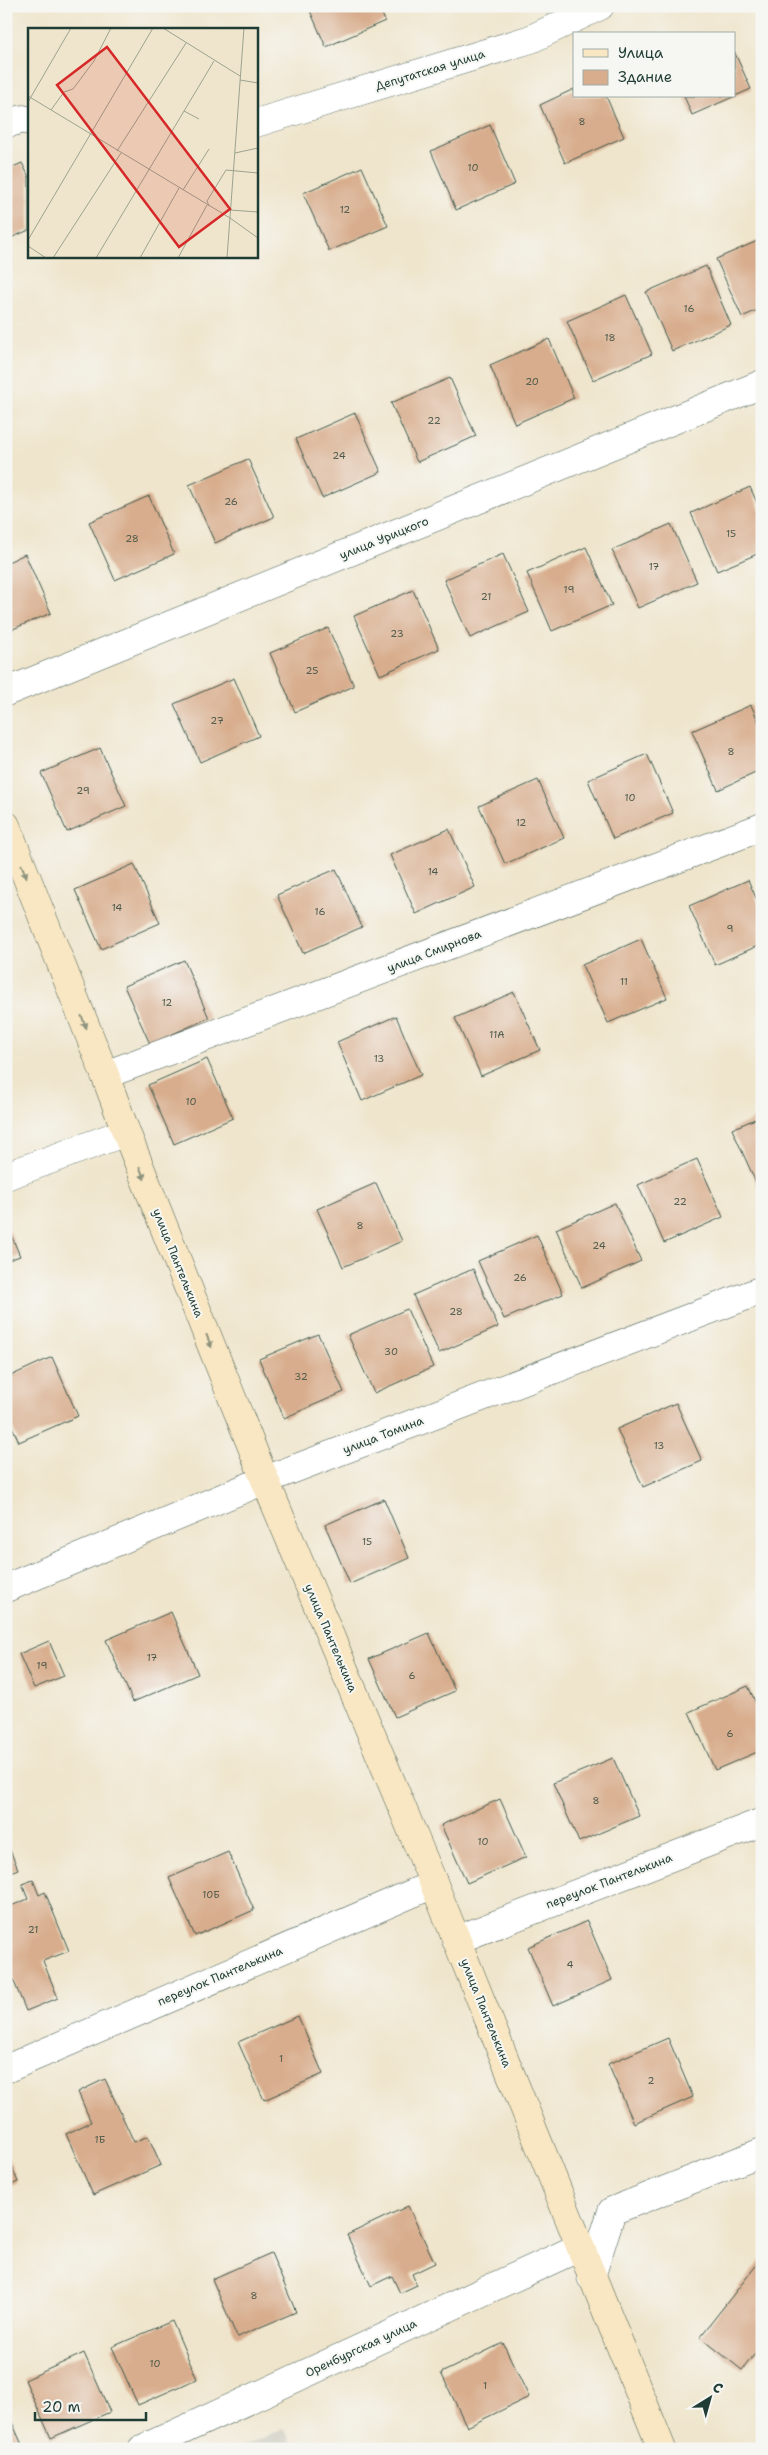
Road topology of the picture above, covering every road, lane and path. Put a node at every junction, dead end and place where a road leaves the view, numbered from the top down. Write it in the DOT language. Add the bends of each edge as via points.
graph roads {
  1 [pos="600,6"];
  2 [pos="28,121"];
  3 [pos="258,121"];
  4 [pos="6,124"];
  5 [pos="762,384"];
  6 [pos="6,692"];
  7 [pos="6,825"];
  8 [pos="762,827"];
  9 [pos="106,1075"];
  10 [pos="126,1132"];
  11 [pos="6,1176"];
  12 [pos="762,1290"];
  13 [pos="265,1480"];
  14 [pos="6,1588"];
  15 [pos="762,1822"];
  16 [pos="434,1884"];
  17 [pos="456,1940"];
  18 [pos="6,2069"];
  19 [pos="762,2152"];
  20 [pos="580,2247"];
  21 [pos="591,2277"];
  22 [pos="142,2449"];
  23 [pos="662,2449"];
  1 -- 3 [label="street, Депутатская улица" via="531,39"];
  2 -- 4 [label="street"];
  5 -- 6 [label="street, улица Урицкого"];
  7 -- 9 [label="main road, улица Пантелькина, one-way"];
  8 -- 9 [label="street, улица Смирнова"];
  9 -- 10 [label="main road, улица Пантелькина"];
  10 -- 11 [label="street"];
  10 -- 13 [label="main road, улица Пантелькина, one-way"];
  12 -- 13 [label="street, улица Томина"];
  13 -- 14 [label="street, улица Томина"];
  13 -- 16 [label="main road, улица Пантелькина"];
  15 -- 17 [label="street, переулок Пантелькина"];
  16 -- 17 [label="main road, улица Пантелькина"];
  16 -- 18 [label="street, переулок Пантелькина"];
  17 -- 20 [label="main road, улица Пантелькина"];
  19 -- 21 [label="street" via="612,2211"];
  20 -- 21 [label="main road, улица Пантелькина"];
  20 -- 22 [label="street, Оренбургская улица"];
  21 -- 23 [label="main road, улица Пантелькина"];
}
